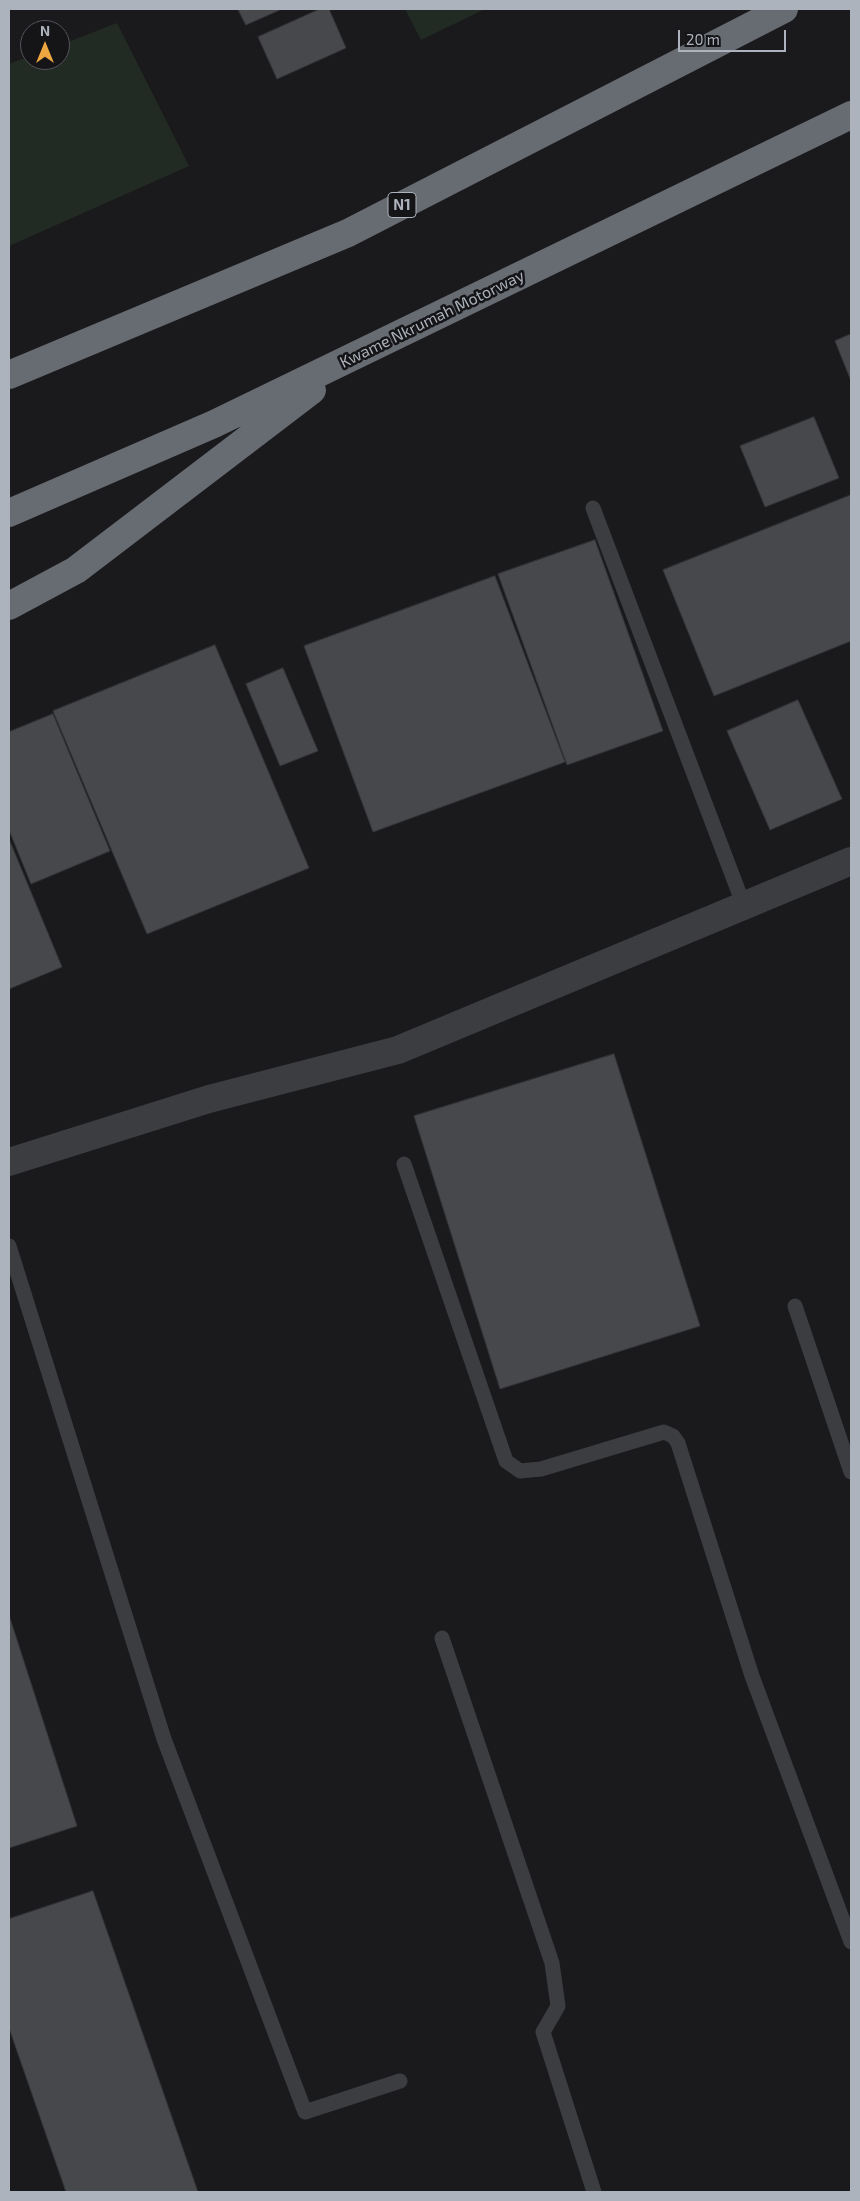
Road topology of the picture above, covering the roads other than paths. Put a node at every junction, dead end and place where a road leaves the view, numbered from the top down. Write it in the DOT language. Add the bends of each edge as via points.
graph roads {
  1 [pos="784,9"];
  2 [pos="851,115"];
  3 [pos="357,356"];
  4 [pos="9,375"];
  5 [pos="593,508"];
  6 [pos="9,513"];
  7 [pos="9,606"];
  8 [pos="851,861"];
  9 [pos="744,906"];
  10 [pos="9,1162"];
  11 [pos="404,1164"];
  12 [pos="9,1246"];
  13 [pos="796,1306"];
  14 [pos="851,1472"];
  15 [pos="442,1638"];
  16 [pos="851,1942"];
  17 [pos="400,2081"];
  18 [pos="594,2192"];
  1 -- 4 [label="highway, N1" via="348,232"];
  2 -- 3 [label="highway, Kwame Nkrumah Motorway"];
  3 -- 6 [label="highway, Kwame Nkrumah Motorway" via="214,424"];
  3 -- 7 [label="highway" via="76,570"];
  5 -- 9 [label="lane"];
  8 -- 9 [label="street"];
  9 -- 10 [label="street" via="398,1050 209,1099"];
  11 -- 16 [label="lane" via="506,1461 520,1471 541,1469 664,1432 678,1443 752,1676"];
  12 -- 17 [label="lane" via="164,1739 305,2112"];
  13 -- 14 [label="lane"];
  15 -- 18 [label="lane" via="552,1962 558,2006 543,2032"];
}
